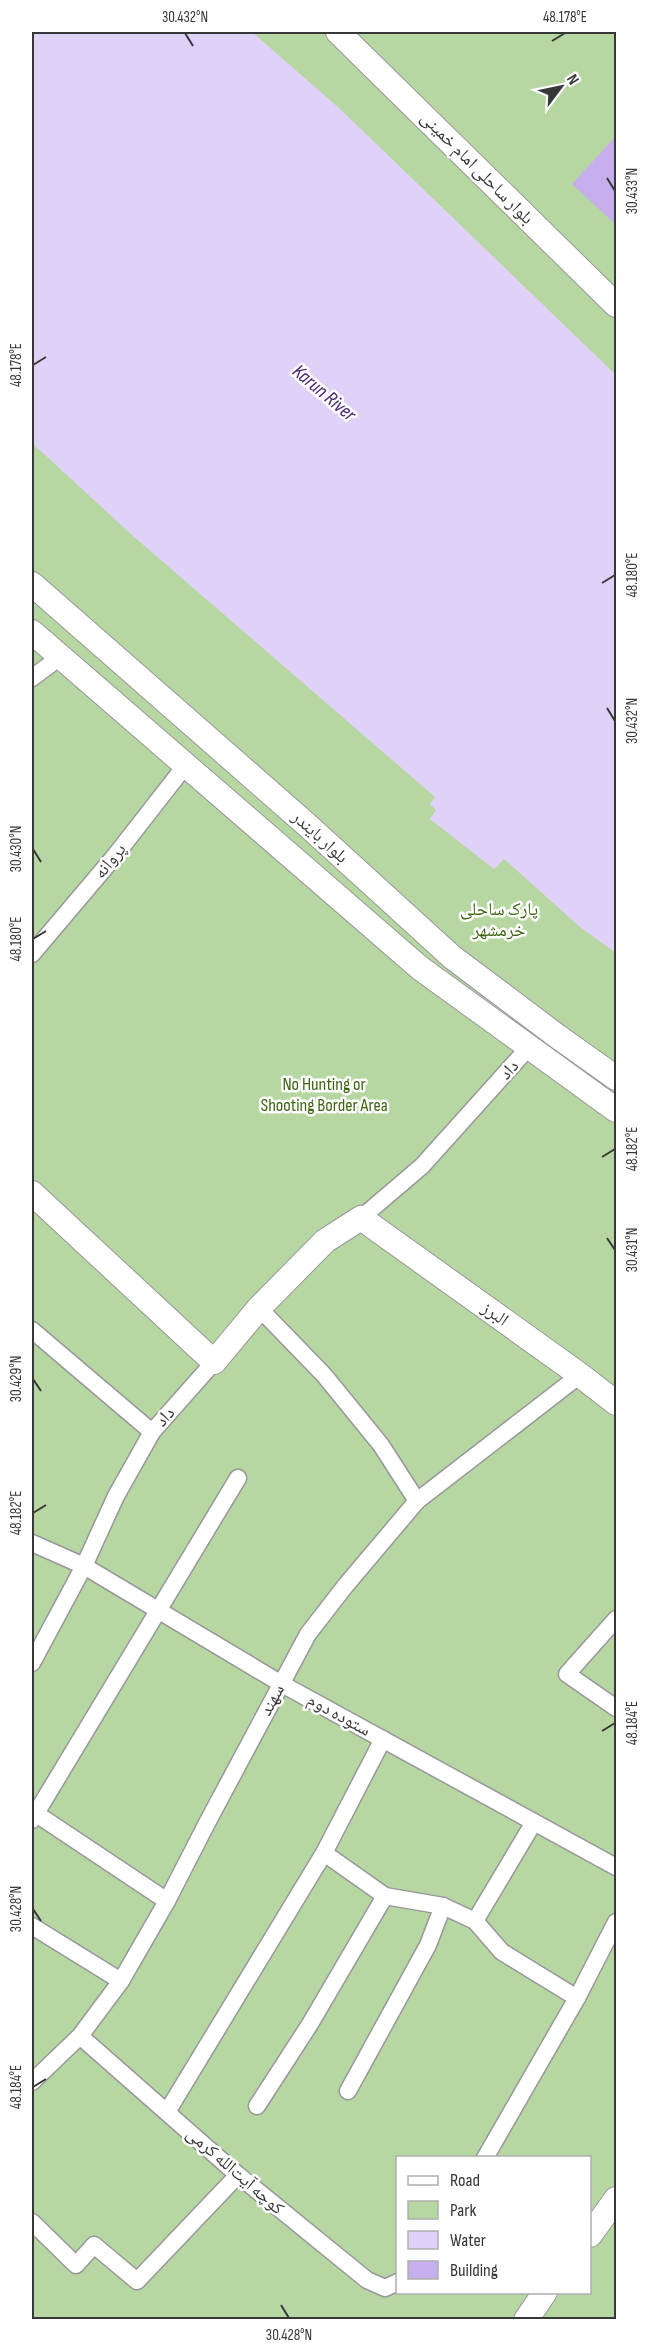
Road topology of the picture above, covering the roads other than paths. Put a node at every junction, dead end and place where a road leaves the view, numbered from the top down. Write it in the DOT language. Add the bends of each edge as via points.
graph roads {
  1 [pos="338,32"];
  2 [pos="616,306"];
  3 [pos="32,584"];
  4 [pos="32,632"];
  5 [pos="60,657"];
  6 [pos="32,678"];
  7 [pos="185,766"];
  8 [pos="32,954"];
  9 [pos="529,1047"];
  10 [pos="616,1078"];
  11 [pos="616,1110"];
  12 [pos="32,1193"];
  13 [pos="366,1222"];
  14 [pos="260,1308"];
  15 [pos="32,1330"];
  16 [pos="214,1362"];
  17 [pos="580,1375"];
  18 [pos="616,1404"];
  19 [pos="152,1432"];
  20 [pos="238,1478"];
  21 [pos="417,1501"];
  22 [pos="32,1543"];
  23 [pos="84,1566"];
  24 [pos="160,1610"];
  25 [pos="616,1619"];
  26 [pos="32,1663"];
  27 [pos="280,1683"];
  28 [pos="616,1708"];
  29 [pos="383,1739"];
  30 [pos="33,1815"];
  31 [pos="534,1822"];
  32 [pos="324,1853"];
  33 [pos="616,1868"];
  34 [pos="385,1896"];
  35 [pos="167,1901"];
  36 [pos="443,1906"];
  37 [pos="475,1921"];
  38 [pos="616,1922"];
  39 [pos="32,1926"];
  40 [pos="122,1981"];
  41 [pos="577,1998"];
  42 [pos="80,2036"];
  43 [pos="32,2082"];
  44 [pos="348,2091"];
  45 [pos="257,2106"];
  46 [pos="167,2112"];
  47 [pos="486,2156"];
  48 [pos="238,2175"];
  49 [pos="616,2199"];
  50 [pos="32,2222"];
  51 [pos="591,2234"];
  52 [pos="396,2283"];
  53 [pos="544,2294"];
  54 [pos="526,2319"];
  1 -- 2 [label="street, بلوار ساحلی امام خمینی"];
  3 -- 10 [label="street, بلوار بایندر" via="452,957"];
  4 -- 5 [label="street, بلوار بایندر"];
  5 -- 6 [label="street"];
  5 -- 7 [label="street, بلوار بایندر"];
  7 -- 8 [label="street, پروانه" via="114,858"];
  7 -- 9 [label="street, بلوار بایندر" via="420,968"];
  9 -- 11 [label="street, بلوار بایندر"];
  9 -- 13 [label="street, داد"];
  12 -- 16 [label="street"];
  13 -- 14 [label="street, داد" via="325,1241"];
  13 -- 17 [label="street, البرز"];
  14 -- 16 [label="street, داد"];
  14 -- 21 [label="street" via="324,1375 381,1445"];
  15 -- 19 [label="street"];
  16 -- 19 [label="street, داد"];
  17 -- 18 [label="street, البرز"];
  17 -- 21 [label="street, سهند"];
  19 -- 23 [label="street, داد" via="116,1496"];
  20 -- 24 [label="street"];
  21 -- 27 [label="street, سهند" via="308,1634"];
  22 -- 23 [label="street, ستوده دوم"];
  23 -- 24 [label="street, ستوده دوم"];
  23 -- 26 [label="street, داد"];
  24 -- 27 [label="street, ستوده دوم"];
  24 -- 30 [label="street"];
  25 -- 28 [label="street" via="567,1674"];
  27 -- 29 [label="street, ستوده دوم"];
  27 -- 35 [label="street, سهند"];
  29 -- 31 [label="street, ستوده دوم"];
  29 -- 32 [label="street"];
  30 -- 35 [label="street"];
  31 -- 33 [label="street, ستوده دوم"];
  31 -- 37 [label="street"];
  32 -- 34 [label="street"];
  32 -- 46 [label="street"];
  34 -- 36 [label="street"];
  34 -- 45 [label="street"];
  35 -- 40 [label="street, سهند"];
  36 -- 37 [label="street"];
  36 -- 44 [label="street" via="428,1945"];
  37 -- 41 [label="street" via="502,1952"];
  38 -- 41 [label="street"];
  39 -- 40 [label="street"];
  40 -- 42 [label="street, سهند"];
  41 -- 47 [label="street"];
  42 -- 43 [label="street, سهند"];
  42 -- 46 [label="street, کوچه آیت‌الله کرمی"];
  46 -- 48 [label="street, کوچه آیت‌الله کرمی"];
  48 -- 50 [label="street" via="137,2281 94,2245 76,2265"];
  48 -- 52 [label="street, کوچه آیت‌الله کرمی" via="367,2280 385,2288"];
  49 -- 51 [label="street"];
  53 -- 54 [label="street"];
}
